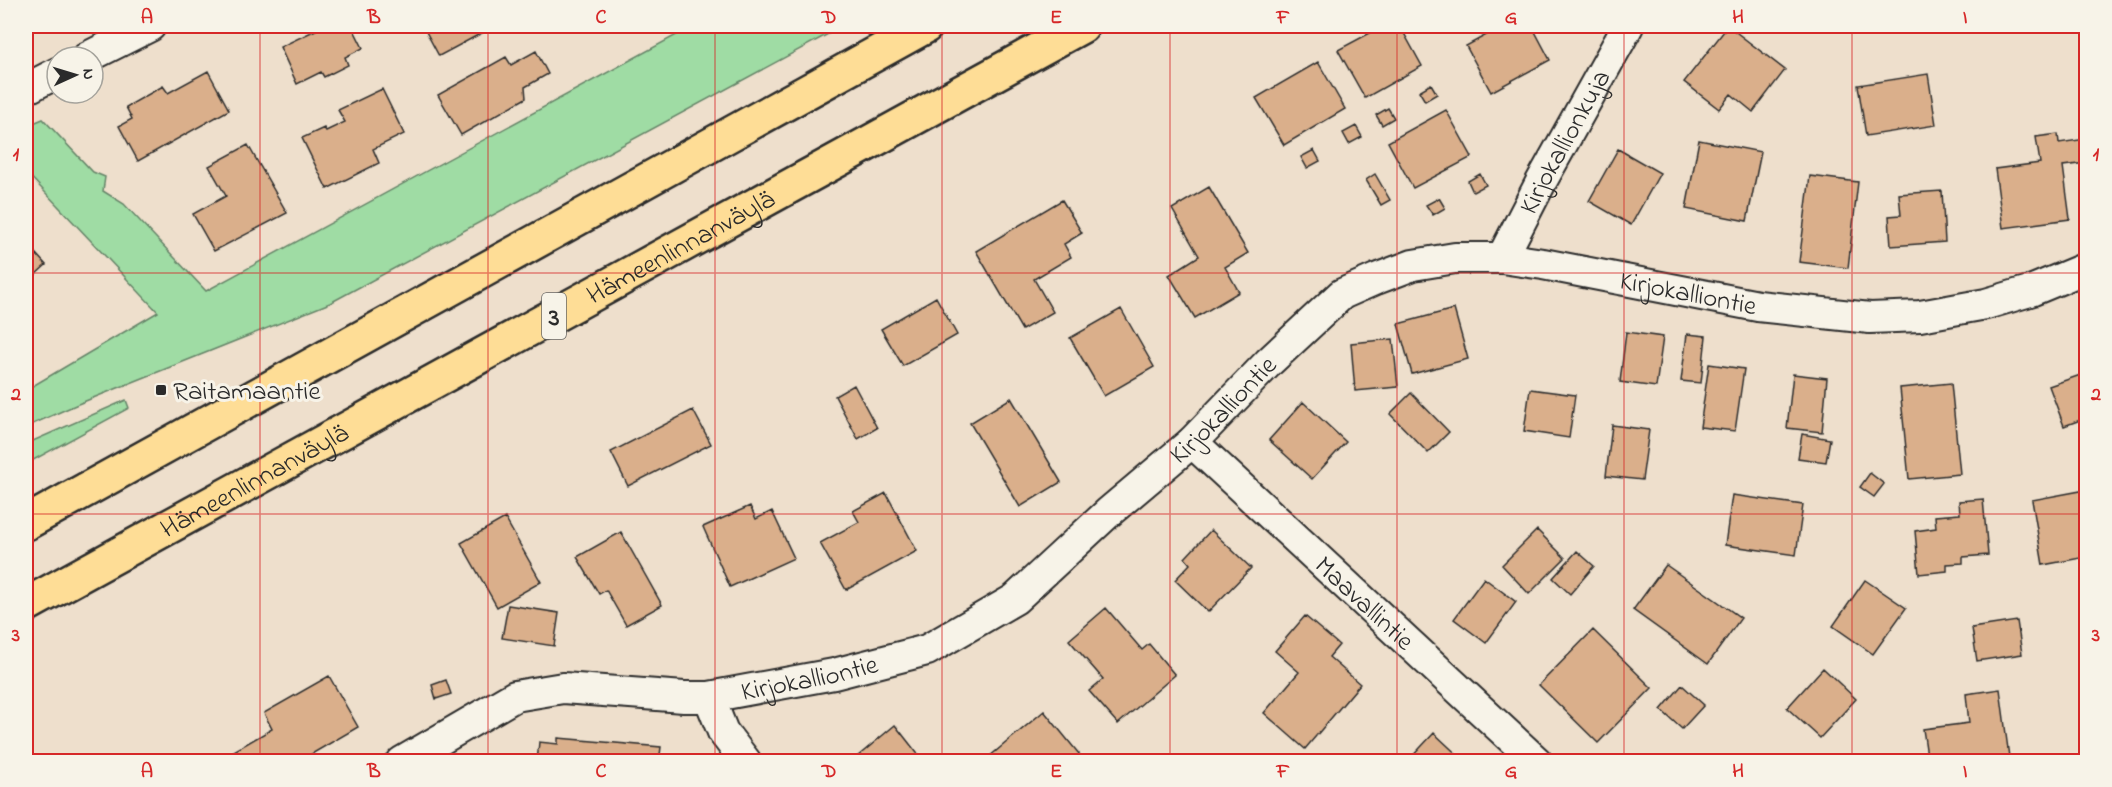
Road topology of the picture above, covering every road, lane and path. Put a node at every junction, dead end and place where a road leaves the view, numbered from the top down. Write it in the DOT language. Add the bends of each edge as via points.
graph roads {
  1 [pos="150,26"];
  2 [pos="926,26"];
  3 [pos="1082,26"];
  4 [pos="1628,26"];
  5 [pos="105,48"];
  6 [pos="45,79"];
  7 [pos="26,89"];
  8 [pos="1502,258"];
  9 [pos="2086,268"];
  10 [pos="1192,442"];
  11 [pos="26,523"];
  12 [pos="26,605"];
  13 [pos="709,697"];
  14 [pos="402,762"];
  15 [pos="746,762"];
  16 [pos="1537,762"];
  1 -- 5 [label="street"];
  2 -- 11 [label="highway"];
  3 -- 12 [label="highway, Hämeenlinnanväylä / 3"];
  4 -- 8 [label="street, Kirjokallionkuja"];
  6 -- 7 [label="street"];
  8 -- 9 [label="street, Kirjokalliontie" via="1758,306 1870,318 1920,316 1986,304"];
  8 -- 10 [label="street, Kirjokalliontie" via="1455,258 1413,265 1342,294"];
  10 -- 13 [label="street, Kirjokalliontie" via="1015,599 927,650 834,674"];
  10 -- 16 [label="street, Maavallintie"];
  13 -- 14 [label="street, Kirjokalliontie" via="562,688 514,696"];
  13 -- 15 [label="street" via="723,732"];
}
